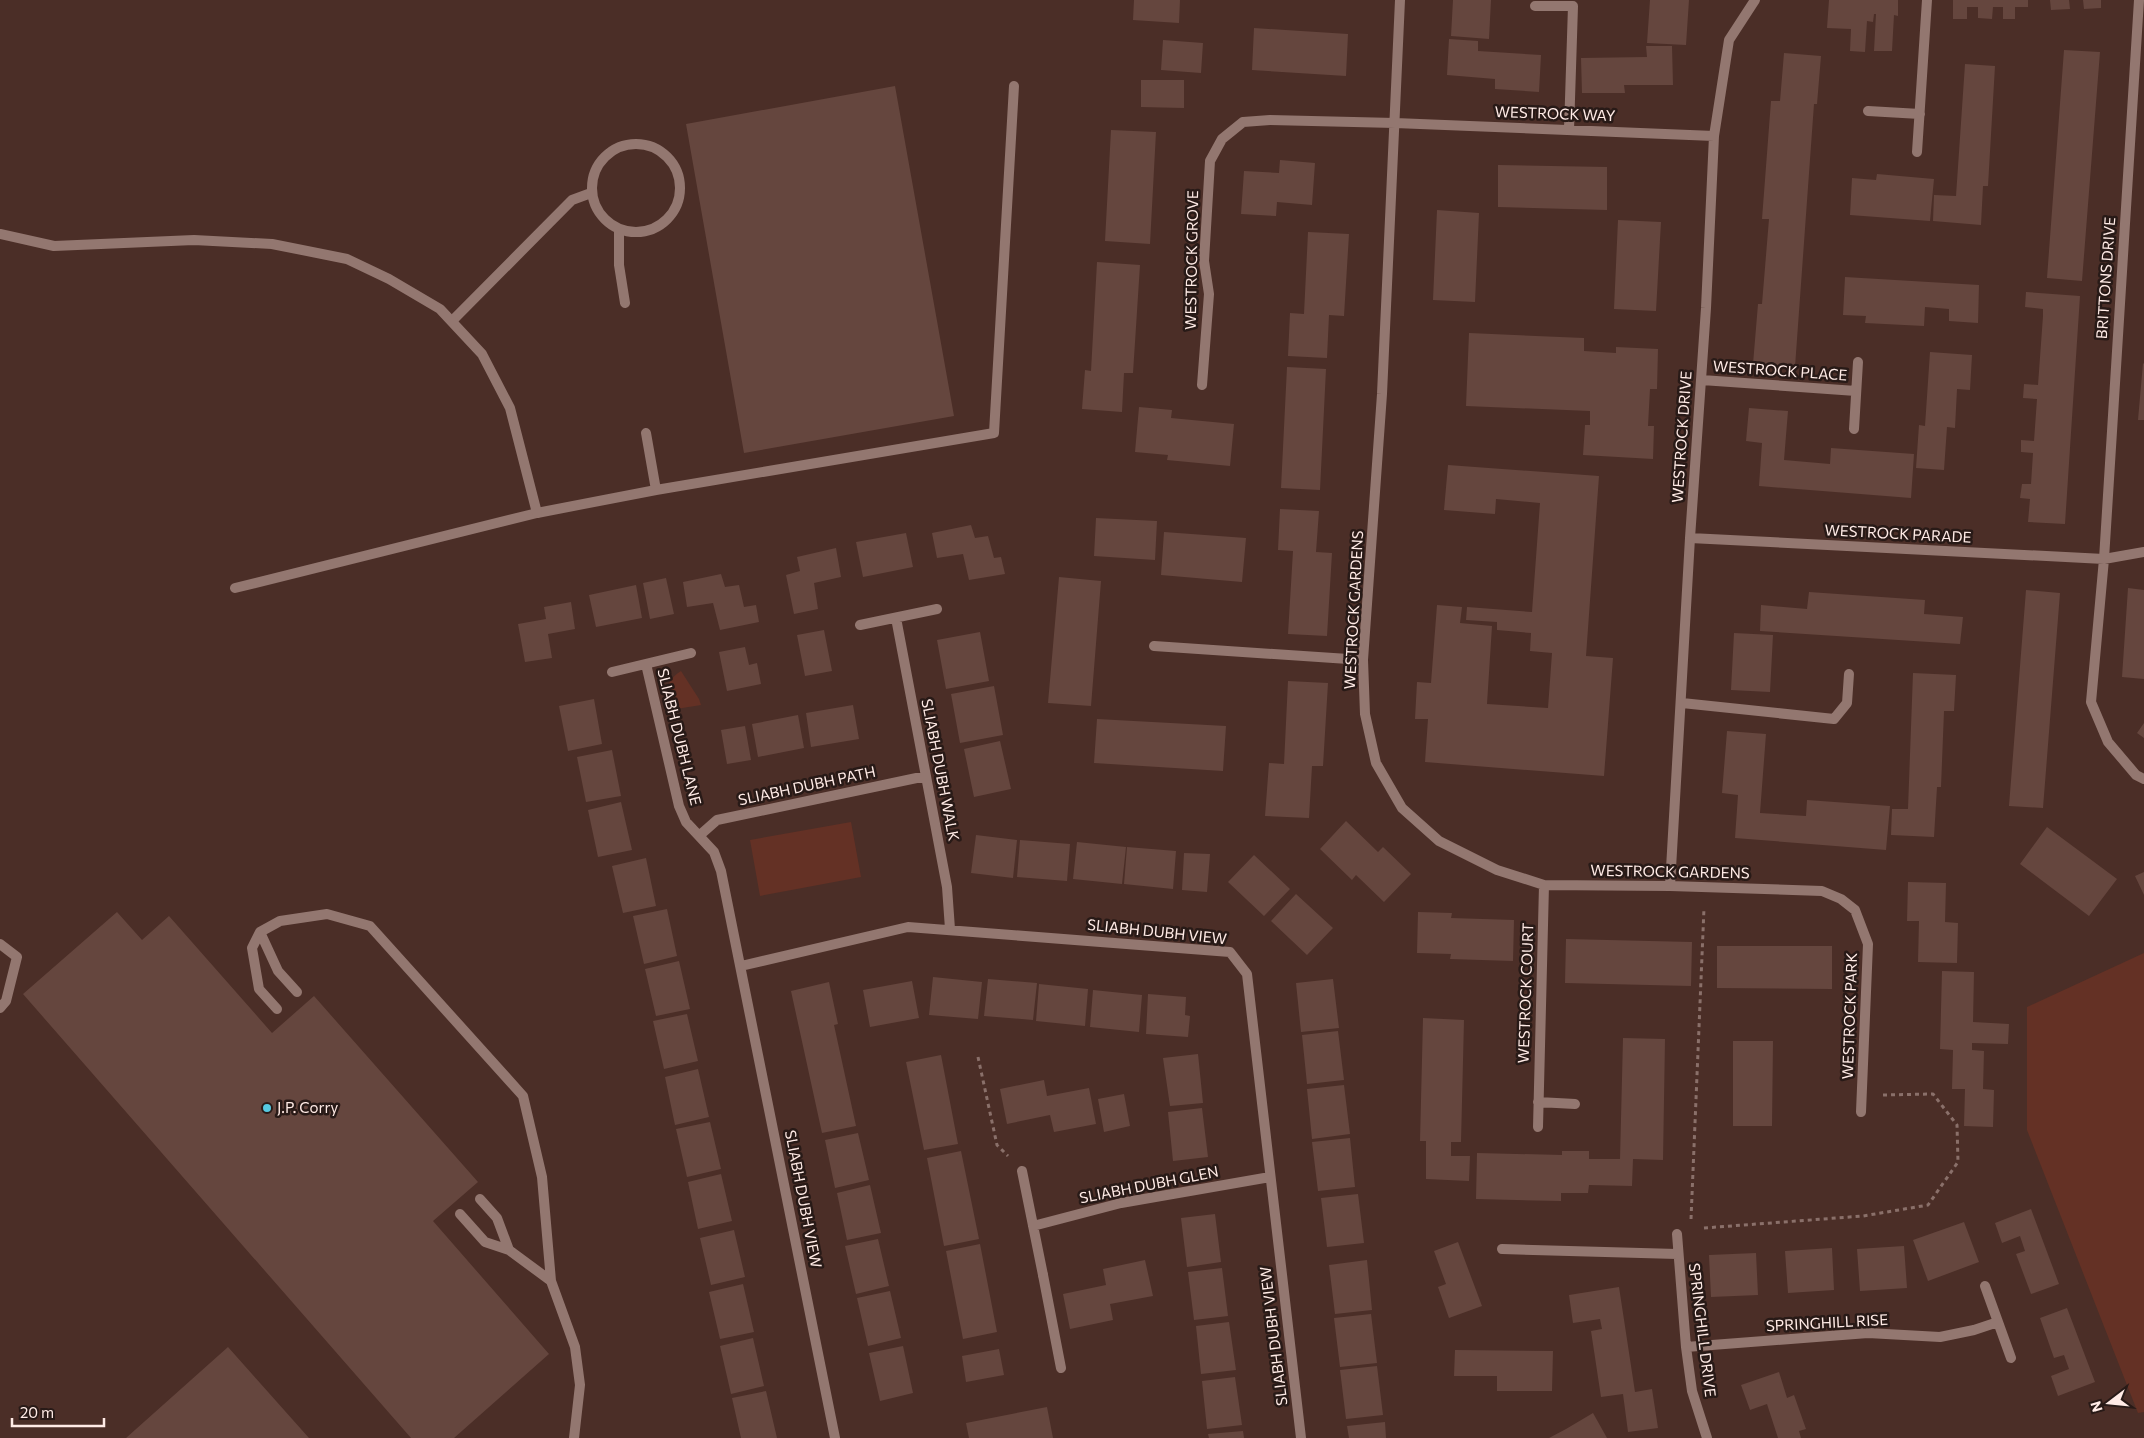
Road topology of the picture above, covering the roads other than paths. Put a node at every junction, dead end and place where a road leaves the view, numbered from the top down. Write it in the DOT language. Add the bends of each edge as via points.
graph roads {
  1 [pos="1400,0"];
  2 [pos="1755,0"];
  3 [pos="1927,0"];
  4 [pos="2138,0"];
  5 [pos="1535,6"];
  6 [pos="1014,86"];
  7 [pos="1868,111"];
  8 [pos="1920,114"];
  9 [pos="1395,123"];
  10 [pos="1569,130"];
  11 [pos="1714,136"];
  12 [pos="1917,152"];
  13 [pos="591,193"];
  14 [pos="619,230"];
  15 [pos="0,234"];
  16 [pos="625,303"];
  17 [pos="452,321"];
  18 [pos="1858,362"];
  19 [pos="1702,380"];
  20 [pos="1202,385"];
  21 [pos="1856,392"];
  22 [pos="1854,429"];
  23 [pos="646,433"];
  24 [pos="656,490"];
  25 [pos="537,513"];
  26 [pos="1690,538"];
  27 [pos="2144,552"];
  28 [pos="2104,558"];
  29 [pos="234,588"];
  30 [pos="937,609"];
  31 [pos="896,618"];
  32 [pos="860,625"];
  33 [pos="1154,646"];
  34 [pos="690,653"];
  35 [pos="1364,660"];
  36 [pos="646,664"];
  37 [pos="612,672"];
  38 [pos="1849,674"];
  39 [pos="1682,703"];
  40 [pos="926,776"];
  41 [pos="2144,779"];
  42 [pos="700,835"];
  43 [pos="1544,885"];
  44 [pos="1670,886"];
  45 [pos="726,893"];
  46 [pos="1841,899"];
  47 [pos="950,929"];
  48 [pos="260,932"];
  49 [pos="0,944"];
  50 [pos="742,966"];
  51 [pos="297,992"];
  52 [pos="0,1008"];
  53 [pos="277,1009"];
  54 [pos="1538,1102"];
  55 [pos="1576,1104"];
  56 [pos="1861,1112"];
  57 [pos="1538,1127"];
  58 [pos="1022,1171"];
  59 [pos="1270,1177"];
  60 [pos="480,1199"];
  61 [pos="460,1214"];
  62 [pos="1033,1226"];
  63 [pos="1677,1234"];
  64 [pos="1502,1249"];
  65 [pos="509,1250"];
  66 [pos="1678,1254"];
  67 [pos="551,1281"];
  68 [pos="1985,1286"];
  69 [pos="1998,1322"];
  70 [pos="1686,1347"];
  71 [pos="2011,1358"];
  72 [pos="1061,1368"];
  73 [pos="574,1438"];
  74 [pos="836,1438"];
  75 [pos="1301,1438"];
  76 [pos="1707,1438"];
  1 -- 9 [label="street, WESTROCK GARDENS"];
  2 -- 11 [label="street, WESTROCK DRIVE" via="1729,40"];
  3 -- 8 [label="street"];
  4 -- 28 [label="street, BRITTONS DRIVE"];
  5 -- 10 [label="street" via="1573,6"];
  6 -- 24 [label="street" via="994,433"];
  7 -- 8 [label="street"];
  8 -- 12 [label="street"];
  9 -- 10 [label="street, WESTROCK WAY"];
  9 -- 20 [label="street, WESTROCK GROVE" via="1243,122 1222,139 1210,161 1204,261 1209,294"];
  9 -- 35 [label="street, WESTROCK GARDENS" via="1382,394"];
  10 -- 11 [label="street, WESTROCK WAY"];
  11 -- 19 [label="street, WESTROCK DRIVE"];
  13 -- 14 [label="street" via="600,215"];
  13 -- 14 [label="street" via="596,168 604,157 620,147 651,146 671,162 678,173 680,186 675,210 667,221 644,232"];
  13 -- 17 [label="street" via="572,200"];
  14 -- 16 [label="street" via="619,265"];
  15 -- 17 [label="street" via="54,246 194,240 272,244 347,259 389,278"];
  17 -- 25 [label="street" via="482,354 510,408"];
  18 -- 21 [label="street, WESTROCK PLACE"];
  19 -- 21 [label="street, WESTROCK PLACE"];
  19 -- 26 [label="street, WESTROCK DRIVE"];
  21 -- 22 [label="street, WESTROCK PLACE"];
  23 -- 24 [label="street"];
  24 -- 25 [label="street"];
  25 -- 29 [label="street"];
  26 -- 28 [label="street, WESTROCK PARADE"];
  26 -- 39 [label="street, WESTROCK DRIVE"];
  27 -- 28 [label="street, WESTROCK PARADE"];
  28 -- 41 [label="street, BRITTONS DRIVE" via="2091,702 2108,742 2136,775"];
  30 -- 31 [label="street"];
  31 -- 32 [label="street"];
  31 -- 40 [label="street, SLIABH DUBH WALK"];
  33 -- 35 [label="street"];
  34 -- 36 [label="street, SLIABH DUBH LANE"];
  35 -- 43 [label="street, WESTROCK GARDENS" via="1365,714 1376,763 1402,808 1439,840 1497,870"];
  36 -- 37 [label="street, SLIABH DUBH LANE"];
  36 -- 42 [label="street, SLIABH DUBH LANE" via="679,806 686,822"];
  38 -- 39 [label="street" via="1847,704 1834,719"];
  39 -- 44 [label="street, WESTROCK DRIVE"];
  40 -- 42 [label="street, SLIABH DUBH PATH" via="718,820"];
  40 -- 47 [label="street, SLIABH DUBH WALK" via="947,887"];
  42 -- 45 [label="street, SLIABH DUBH LANE" via="714,852"];
  43 -- 44 [label="street, WESTROCK GARDENS"];
  43 -- 54 [label="street, WESTROCK COURT"];
  44 -- 46 [label="street, WESTROCK GARDENS" via="1822,891"];
  45 -- 50 [label="street, SLIABH DUBH VIEW"];
  46 -- 56 [label="street, WESTROCK PARK" via="1855,910 1868,944"];
  47 -- 50 [label="street, SLIABH DUBH VIEW" via="908,928"];
  47 -- 59 [label="street, SLIABH DUBH VIEW" via="1230,952 1247,974"];
  48 -- 51 [label="street" via="278,970"];
  48 -- 53 [label="street" via="252,948 259,989"];
  48 -- 67 [label="street" via="280,921 327,914 370,926 523,1096 542,1177"];
  49 -- 52 [label="street" via="17,957 6,1001"];
  50 -- 74 [label="street, SLIABH DUBH VIEW"];
  54 -- 55 [label="street"];
  54 -- 57 [label="street, WESTROCK COURT"];
  58 -- 62 [label="street"];
  59 -- 62 [label="street, SLIABH DUBH GLEN" via="1121,1203"];
  59 -- 75 [label="street, SLIABH DUBH VIEW"];
  60 -- 65 [label="street" via="497,1218"];
  61 -- 65 [label="street" via="485,1242"];
  62 -- 72 [label="street"];
  63 -- 66 [label="street, SPRINGHILL DRIVE"];
  64 -- 66 [label="street, SPRINGHILL DRIVE"];
  65 -- 67 [label="street"];
  66 -- 70 [label="street, SPRINGHILL DRIVE"];
  67 -- 73 [label="street" via="575,1347 580,1386"];
  68 -- 69 [label="street"];
  69 -- 70 [label="street, SPRINGHILL RISE" via="1940,1337 1868,1332"];
  69 -- 71 [label="street"];
  70 -- 76 [label="street, SPRINGHILL DRIVE" via="1692,1392"];
}
